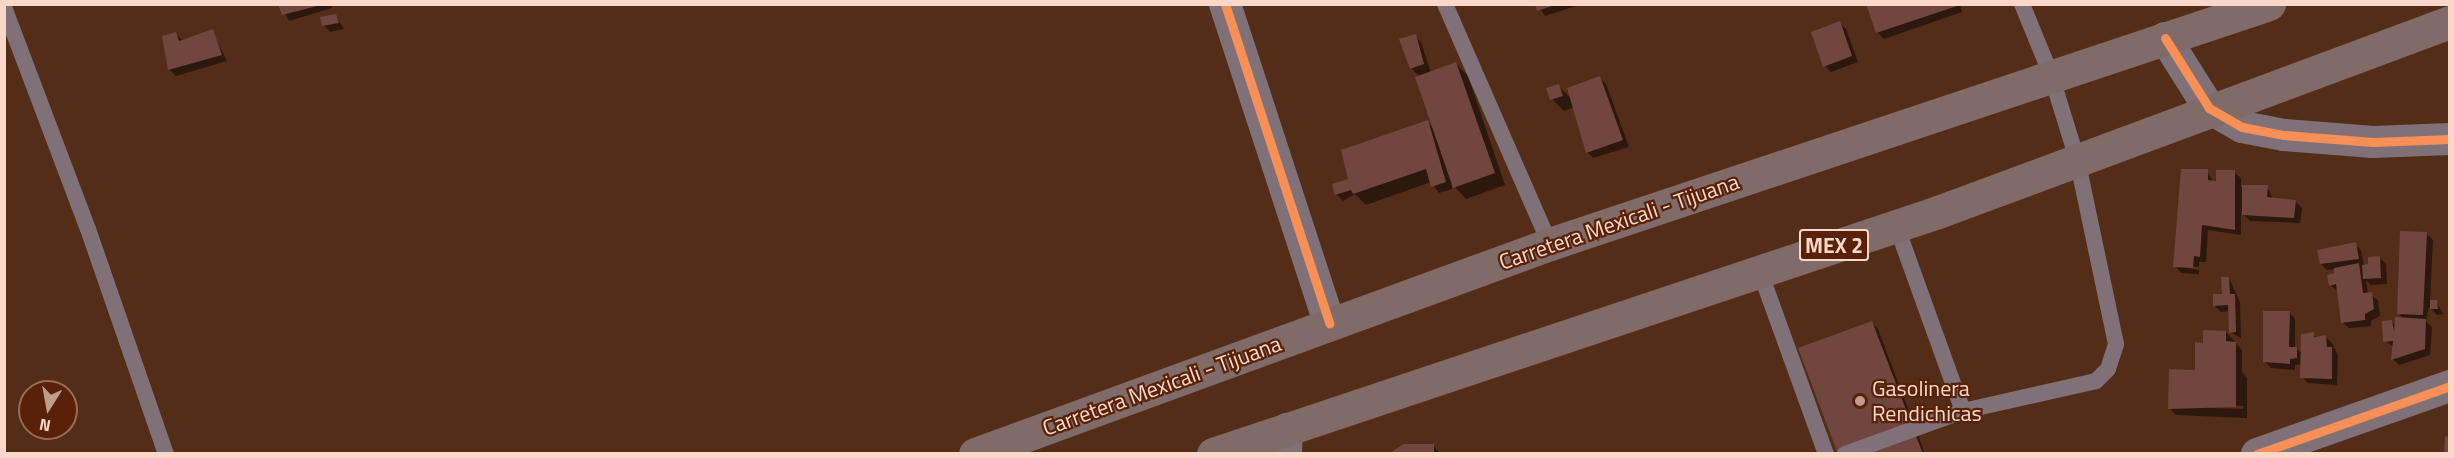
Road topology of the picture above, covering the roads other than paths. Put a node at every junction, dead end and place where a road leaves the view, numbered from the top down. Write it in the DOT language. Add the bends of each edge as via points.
graph roads {
  1 [pos="1225,4"];
  2 [pos="1445,4"];
  3 [pos="2022,4"];
  4 [pos="2269,4"];
  5 [pos="4,7"];
  6 [pos="2450,22"];
  7 [pos="2165,38"];
  8 [pos="2051,75"];
  9 [pos="2209,108"];
  10 [pos="2450,139"];
  11 [pos="2077,159"];
  12 [pos="1896,225"];
  13 [pos="1550,244"];
  14 [pos="1759,269"];
  15 [pos="1329,323"];
  16 [pos="2450,386"];
  17 [pos="1963,411"];
  18 [pos="1287,441"];
  19 [pos="166,453"];
  20 [pos="975,453"];
  21 [pos="1213,453"];
  22 [pos="1826,453"];
  23 [pos="1845,453"];
  24 [pos="2257,453"];
  1 -- 15 [label="street"];
  2 -- 13 [label="lane"];
  3 -- 8 [label="lane"];
  4 -- 7 [label="main road, Carretera Mexicali - Tijuana"];
  5 -- 19 [label="lane" via="88,229"];
  6 -- 9 [label="main road, MEX 2"];
  7 -- 8 [label="main road, Carretera Mexicali - Tijuana"];
  7 -- 9 [label="street"];
  8 -- 11 [label="lane"];
  8 -- 13 [label="main road, Carretera Mexicali - Tijuana"];
  9 -- 10 [label="street" via="2242,127 2284,135 2373,142"];
  9 -- 11 [label="main road, MEX 2"];
  11 -- 12 [label="main road, MEX 2"];
  11 -- 17 [label="lane" via="2116,344 2108,369 2096,381"];
  12 -- 14 [label="main road, MEX 2"];
  12 -- 17 [label="lane"];
  13 -- 15 [label="main road, Carretera Mexicali - Tijuana"];
  14 -- 18 [label="main road, MEX 2"];
  14 -- 22 [label="lane"];
  15 -- 20 [label="main road, Carretera Mexicali - Tijuana"];
  16 -- 24 [label="street"];
  17 -- 23 [label="lane"];
  18 -- 21 [label="main road, MEX 2"];
}
